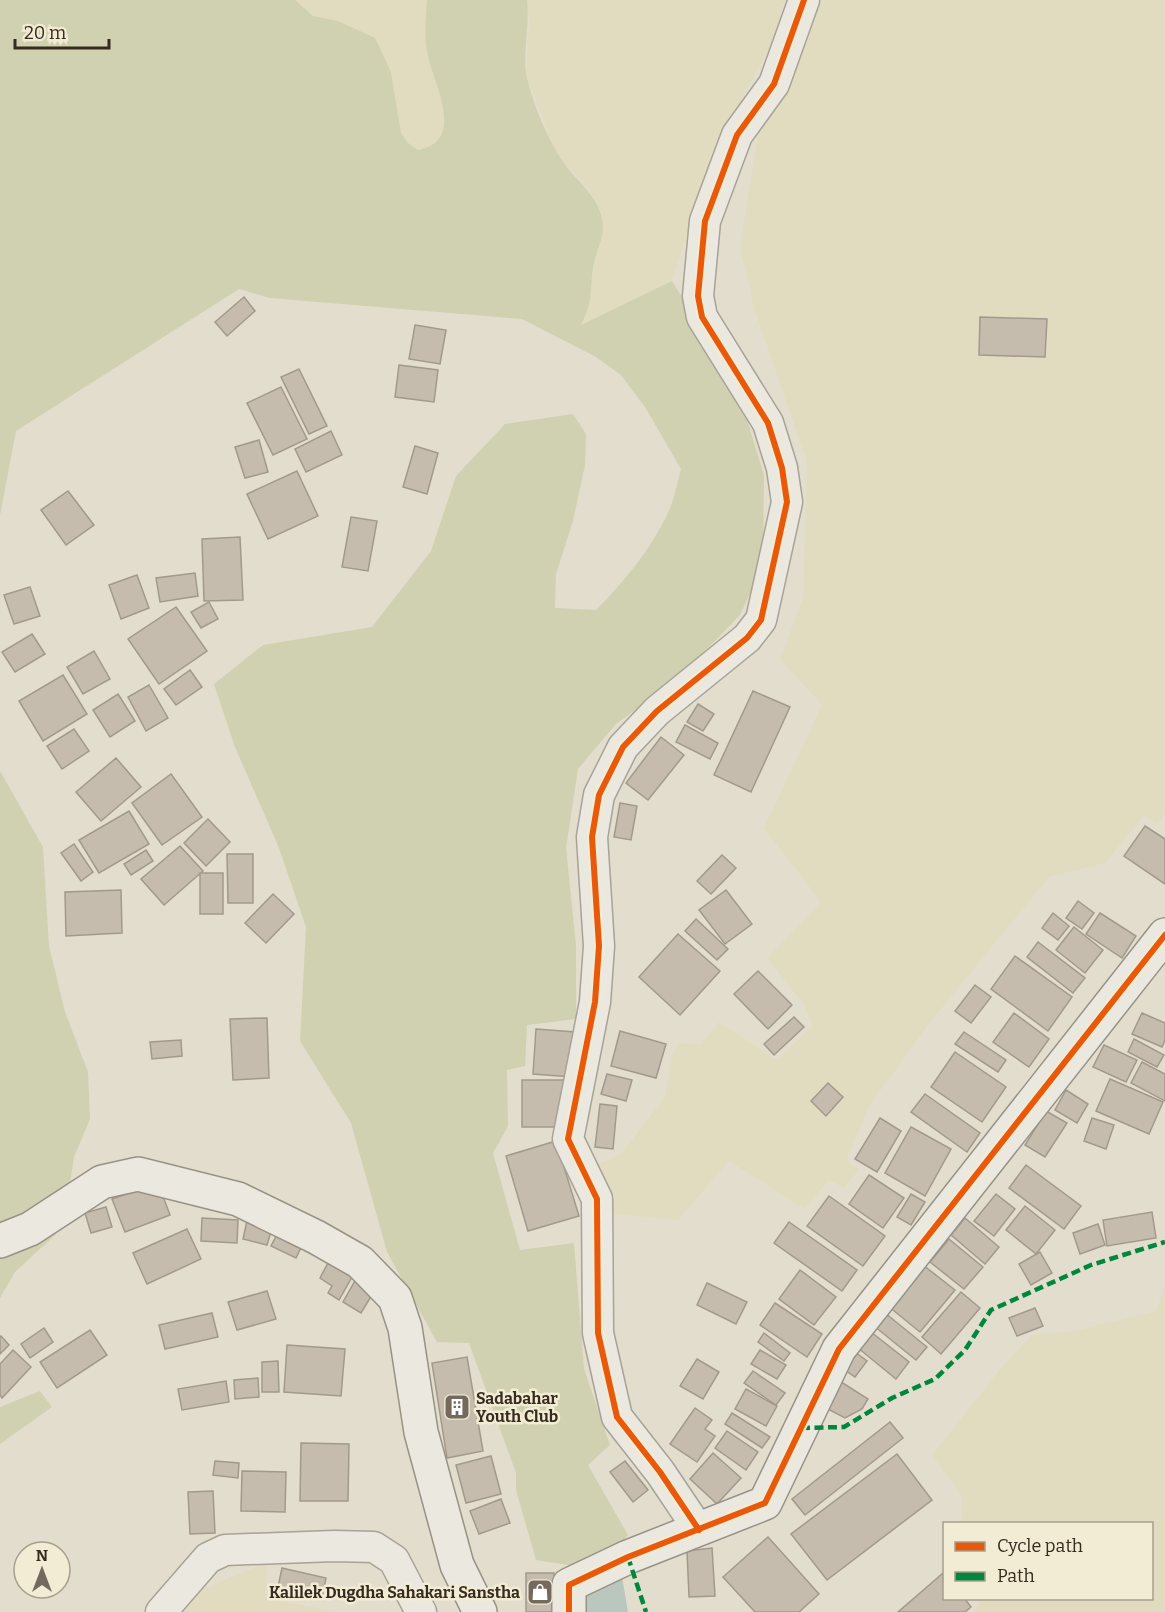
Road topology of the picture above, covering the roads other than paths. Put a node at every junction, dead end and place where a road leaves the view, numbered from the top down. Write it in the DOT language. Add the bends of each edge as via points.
graph roads {
  1 [pos="804,0"];
  2 [pos="1165,935"];
  3 [pos="0,1240"];
  4 [pos="699,1530"];
  5 [pos="569,1598"];
  6 [pos="161,1612"];
  7 [pos="421,1612"];
  8 [pos="480,1612"];
  1 -- 4 [label="street" via="774,84 737,135 726,162 705,221 698,296 702,317 768,423 782,468 787,502 760,620 747,638 657,711 623,747 599,795 592,837 599,946 595,1002 568,1138 597,1199 598,1333 616,1417"];
  2 -- 4 [label="street" via="839,1349 765,1503"];
  3 -- 8 [label="street" via="30,1229 102,1182 138,1174 238,1199 360,1262 395,1298 405,1328 421,1432 457,1565"];
  4 -- 5 [label="street" via="628,1557"];
  6 -- 7 [label="street" via="208,1558 225,1550 334,1546 374,1547 394,1560"];
}
